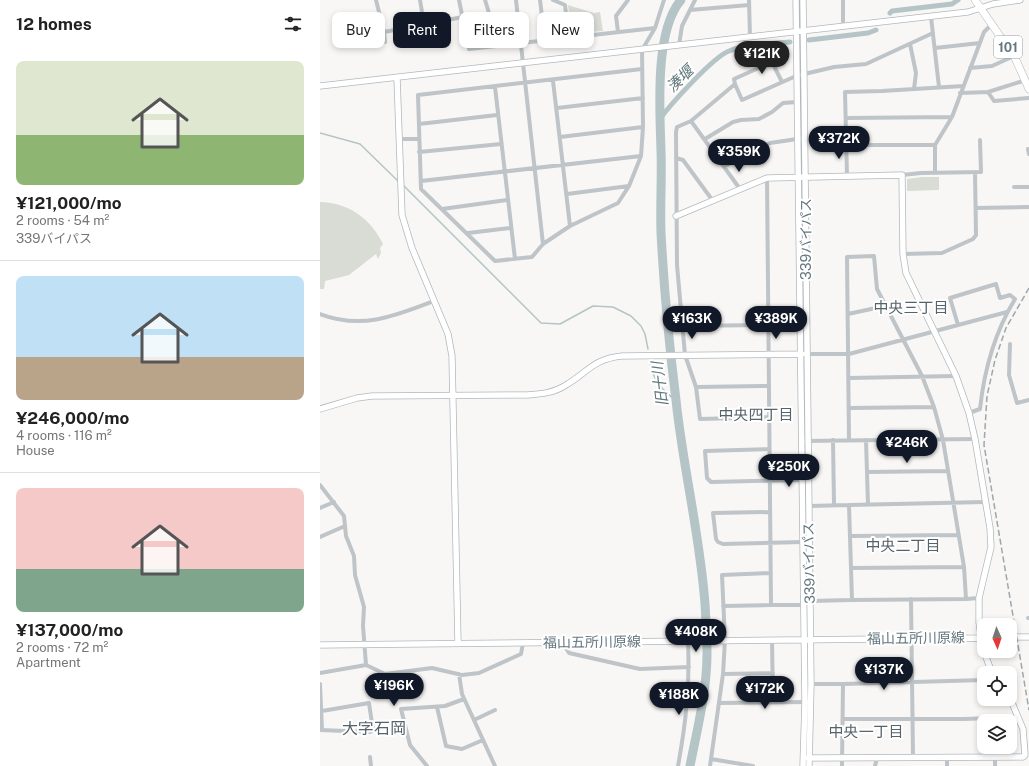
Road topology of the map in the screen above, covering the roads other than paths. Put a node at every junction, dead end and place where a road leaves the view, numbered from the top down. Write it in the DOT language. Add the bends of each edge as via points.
graph roads {
  1 [pos="376,0"];
  2 [pos="420,0"];
  3 [pos="459,0"];
  4 [pos="485,0"];
  5 [pos="516,0"];
  6 [pos="540,0"];
  7 [pos="553,0"];
  8 [pos="628,0"];
  9 [pos="664,0"];
  10 [pos="695,0"];
  11 [pos="796,0"];
  12 [pos="803,0"];
  13 [pos="843,0"];
  14 [pos="975,0"];
  15 [pos="1020,0"];
  16 [pos="749,2"];
  17 [pos="980,8"];
  18 [pos="690,10"];
  19 [pos="379,12"];
  20 [pos="422,12"];
  21 [pos="462,12"];
  22 [pos="489,12"];
  23 [pos="517,12"];
  24 [pos="542,12"];
  25 [pos="566,12"];
  26 [pos="931,16"];
  27 [pos="992,24"];
  28 [pos="843,27"];
  29 [pos="655,28"];
  30 [pos="803,31"];
  31 [pos="618,32"];
  32 [pos="796,32"];
  33 [pos="932,33"];
  34 [pos="594,35"];
  35 [pos="750,37"];
  36 [pos="980,43"];
  37 [pos="910,44"];
  38 [pos="676,46"];
  39 [pos="521,48"];
  40 [pos="935,48"];
  41 [pos="642,50"];
  42 [pos="1014,56"];
  43 [pos="523,63"];
  44 [pos="970,68"];
  45 [pos="642,69"];
  46 [pos="803,74"];
  47 [pos="796,76"];
  48 [pos="397,78"];
  49 [pos="1027,78"];
  50 [pos="553,81"];
  51 [pos="782,82"];
  52 [pos="525,84"];
  53 [pos="734,84"];
  54 [pos="320,86"];
  55 [pos="963,86"];
  56 [pos="495,87"];
  57 [pos="939,87"];
  58 [pos="914,89"];
  59 [pos="1029,89"];
  60 [pos="988,92"];
  61 [pos="960,93"];
  62 [pos="643,98"];
  63 [pos="1029,98"];
  64 [pos="797,102"];
  65 [pos="557,108"];
  66 [pos="497,115"];
  67 [pos="952,117"];
  68 [pos="846,118"];
  69 [pos="691,121"];
  70 [pos="419,124"];
  71 [pos="643,127"];
  72 [pos="560,137"];
  73 [pos="804,138"];
  74 [pos="398,139"];
  75 [pos="419,139"];
  76 [pos="705,139"];
  77 [pos="797,139"];
  78 [pos="980,140"];
  79 [pos="501,144"];
  80 [pos="846,145"];
  81 [pos="935,145"];
  82 [pos="1028,149"];
  83 [pos="420,152"];
  84 [pos="1029,154"];
  85 [pos="641,156"];
  86 [pos="676,158"];
  87 [pos="564,165"];
  88 [pos="725,166"];
  89 [pos="535,169"];
  90 [pos="975,172"];
  91 [pos="504,173"];
  92 [pos="935,173"];
  93 [pos="902,175"];
  94 [pos="847,176"];
  95 [pos="802,177"];
  96 [pos="767,178"];
  97 [pos="420,181"];
  98 [pos="629,186"];
  99 [pos="1014,187"];
  100 [pos="1029,187"];
  101 [pos="740,189"];
  102 [pos="567,194"];
  103 [pos="507,200"];
  104 [pos="713,201"];
  105 [pos="1029,207"];
  106 [pos="976,208"];
  107 [pos="442,209"];
  108 [pos="676,216"];
  109 [pos="570,226"];
  110 [pos="510,228"];
  111 [pos="468,233"];
  112 [pos="543,244"];
  113 [pos="903,254"];
  114 [pos="515,259"];
  115 [pos="434,301"];
  116 [pos="885,306"];
  117 [pos="1007,312"];
  118 [pos="320,314"];
  119 [pos="848,314"];
  120 [pos="768,325"];
  121 [pos="958,325"];
  122 [pos="682,326"];
  123 [pos="935,332"];
  124 [pos="904,340"];
  125 [pos="1010,344"];
  126 [pos="800,354"];
  127 [pos="807,354"];
  128 [pos="848,354"];
  129 [pos="683,355"];
  130 [pos="768,355"];
  131 [pos="922,376"];
  132 [pos="956,376"];
  133 [pos="849,378"];
  134 [pos="769,386"];
  135 [pos="696,387"];
  136 [pos="454,396"];
  137 [pos="1029,400"];
  138 [pos="934,407"];
  139 [pos="849,408"];
  140 [pos="320,409"];
  141 [pos="969,413"];
  142 [pos="769,417"];
  143 [pos="975,439"];
  144 [pos="833,440"];
  145 [pos="849,440"];
  146 [pos="866,440"];
  147 [pos="943,440"];
  148 [pos="805,441"];
  149 [pos="769,449"];
  150 [pos="947,471"];
  151 [pos="867,472"];
  152 [pos="805,480"];
  153 [pos="770,481"];
  154 [pos="320,485"];
  155 [pos="334,502"];
  156 [pos="985,502"];
  157 [pos="953,504"];
  158 [pos="834,505"];
  159 [pos="850,505"];
  160 [pos="868,505"];
  161 [pos="809,506"];
  162 [pos="320,508"];
  163 [pos="770,512"];
  164 [pos="345,526"];
  165 [pos="958,535"];
  166 [pos="851,536"];
  167 [pos="320,538"];
  168 [pos="770,542"];
  169 [pos="803,542"];
  170 [pos="964,567"];
  171 [pos="852,568"];
  172 [pos="771,573"];
  173 [pos="979,598"];
  174 [pos="911,599"];
  175 [pos="966,599"];
  176 [pos="852,600"];
  177 [pos="810,601"];
  178 [pos="771,605"];
  179 [pos="803,605"];
  180 [pos="723,606"];
  181 [pos="980,618"];
  182 [pos="1029,636"];
  183 [pos="1017,637"];
  184 [pos="912,638"];
  185 [pos="977,638"];
  186 [pos="804,639"];
  187 [pos="810,639"];
  188 [pos="725,640"];
  189 [pos="772,640"];
  190 [pos="690,641"];
  191 [pos="567,642"];
  192 [pos="458,643"];
  193 [pos="523,643"];
  194 [pos="364,644"];
  195 [pos="320,645"];
  196 [pos="366,665"];
  197 [pos="689,667"];
  198 [pos="320,673"];
  199 [pos="773,673"];
  200 [pos="459,674"];
  201 [pos="723,674"];
  202 [pos="977,680"];
  203 [pos="912,682"];
  204 [pos="320,684"];
  205 [pos="811,684"];
  206 [pos="843,684"];
  207 [pos="464,699"];
  208 [pos="773,702"];
  209 [pos="808,702"];
  210 [pos="719,703"];
  211 [pos="1014,706"];
  212 [pos="437,707"];
  213 [pos="495,710"];
  214 [pos="322,711"];
  215 [pos="1019,717"];
  216 [pos="843,719"];
  217 [pos="474,720"];
  218 [pos="912,720"];
  219 [pos="321,730"];
  220 [pos="483,740"];
  221 [pos="370,756"];
  222 [pos="913,757"];
  223 [pos="947,757"];
  224 [pos="995,757"];
  225 [pos="806,758"];
  226 [pos="842,758"];
  227 [pos="877,758"];
  228 [pos="711,759"];
  229 [pos="371,766"];
  230 [pos="427,766"];
  231 [pos="495,766"];
  232 [pos="678,766"];
  233 [pos="710,766"];
  234 [pos="753,766"];
  235 [pos="803,766"];
  236 [pos="809,766"];
  237 [pos="842,766"];
  238 [pos="875,766"];
  239 [pos="947,766"];
  240 [pos="995,766"];
  1 -- 19 [label="street"];
  2 -- 20 [label="street"];
  3 -- 21 [label="street"];
  4 -- 22 [label="street"];
  5 -- 23 [label="street"];
  6 -- 24 [label="street"];
  7 -- 25 [label="street" via="565,6"];
  8 -- 31 [label="street" via="616,16"];
  9 -- 29 [label="street"];
  10 -- 18 [label="street"];
  11 -- 32 [label="street"];
  12 -- 30 [label="street, 339バイパス"];
  13 -- 28 [label="street"];
  14 -- 17 [label="highway, 101"];
  15 -- 17 [label="street"];
  16 -- 18 [label="street"];
  16 -- 35 [label="street"];
  17 -- 26 [label="street" via="968,12"];
  17 -- 27 [label="highway, 101"];
  18 -- 38 [label="street"];
  26 -- 28 [label="street"];
  26 -- 33 [label="street"];
  27 -- 36 [label="street" via="984,32"];
  27 -- 42 [label="highway, 101"];
  28 -- 30 [label="street"];
  29 -- 31 [label="street"];
  29 -- 41 [label="street"];
  30 -- 32 [label="street"];
  30 -- 46 [label="street, 339バイパス"];
  31 -- 34 [label="street"];
  32 -- 35 [label="street"];
  32 -- 47 [label="street"];
  33 -- 37 [label="street"];
  33 -- 40 [label="street"];
  35 -- 38 [label="street"];
  36 -- 40 [label="street"];
  36 -- 44 [label="street"];
  37 -- 46 [label="street" via="866,64 834,67"];
  37 -- 58 [label="street" via="916,73"];
  38 -- 41 [label="street"];
  39 -- 43 [label="street"];
  40 -- 57 [label="street"];
  41 -- 43 [label="street"];
  41 -- 45 [label="street"];
  42 -- 44 [label="street" via="992,66"];
  42 -- 49 [label="highway, 101"];
  43 -- 48 [label="street"];
  43 -- 52 [label="street"];
  44 -- 55 [label="street"];
  45 -- 50 [label="street"];
  45 -- 62 [label="street"];
  46 -- 47 [label="street"];
  46 -- 73 [label="street, 339バイパス"];
  47 -- 51 [label="street"];
  47 -- 64 [label="street"];
  48 -- 54 [label="street"];
  48 -- 74 [label="street"];
  49 -- 59 [label="highway, 101"];
  49 -- 60 [label="street"];
  50 -- 52 [label="street"];
  50 -- 65 [label="street"];
  51 -- 53 [label="street" via="742,100"];
  51 -- 53 [label="street" via="772,62 734,79"];
  52 -- 56 [label="street"];
  52 -- 89 [label="street"];
  53 -- 69 [label="street"];
  55 -- 57 [label="street"];
  55 -- 61 [label="street"];
  56 -- 66 [label="street"];
  56 -- 70 [label="street" via="418,95"];
  57 -- 58 [label="street"];
  58 -- 68 [label="street" via="845,92"];
  60 -- 61 [label="street"];
  60 -- 63 [label="street" via="994,101"];
  61 -- 67 [label="street"];
  62 -- 65 [label="street"];
  62 -- 71 [label="street"];
  64 -- 76 [label="street" via="783,103 759,119 733,122"];
  64 -- 77 [label="street"];
  65 -- 72 [label="street"];
  66 -- 70 [label="street"];
  66 -- 79 [label="street"];
  67 -- 68 [label="street"];
  67 -- 81 [label="street"];
  68 -- 80 [label="street"];
  69 -- 76 [label="street"];
  69 -- 86 [label="street" via="678,127"];
  70 -- 75 [label="street"];
  71 -- 72 [label="street"];
  71 -- 85 [label="street"];
  72 -- 87 [label="street"];
  73 -- 77 [label="street"];
  73 -- 95 [label="street, 339バイパス"];
  74 -- 75 [label="street"];
  74 -- 115 [label="street" via="402,215"];
  75 -- 83 [label="street"];
  76 -- 88 [label="street"];
  77 -- 88 [label="street" via="770,143"];
  77 -- 95 [label="street"];
  78 -- 90 [label="street" via="981,172"];
  79 -- 83 [label="street"];
  79 -- 91 [label="street"];
  80 -- 81 [label="street"];
  80 -- 94 [label="street"];
  81 -- 92 [label="street"];
  82 -- 84 [label="street"];
  83 -- 97 [label="street"];
  85 -- 87 [label="street"];
  85 -- 98 [label="street"];
  86 -- 104 [label="street" via="683,160"];
  86 -- 108 [label="street"];
  87 -- 89 [label="street"];
  87 -- 102 [label="street"];
  88 -- 101 [label="street"];
  89 -- 91 [label="street"];
  89 -- 112 [label="street"];
  90 -- 92 [label="street"];
  90 -- 106 [label="street"];
  91 -- 97 [label="street"];
  91 -- 103 [label="street"];
  92 -- 93 [label="street"];
  93 -- 94 [label="street"];
  93 -- 113 [label="street"];
  94 -- 95 [label="street"];
  95 -- 96 [label="street"];
  95 -- 126 [label="street"];
  95 -- 127 [label="street, 339バイパス"];
  96 -- 101 [label="street"];
  96 -- 120 [label="street"];
  97 -- 107 [label="street" via="421,188"];
  98 -- 102 [label="street"];
  98 -- 109 [label="street" via="618,204"];
  99 -- 100 [label="street"];
  101 -- 104 [label="street"];
  102 -- 109 [label="street"];
  103 -- 107 [label="street"];
  103 -- 110 [label="street"];
  104 -- 108 [label="street"];
  105 -- 106 [label="street"];
  106 -- 113 [label="street" via="976,235 973,239 942,253"];
  107 -- 111 [label="street"];
  108 -- 122 [label="street"];
  109 -- 112 [label="street"];
  110 -- 111 [label="street"];
  110 -- 114 [label="street"];
  111 -- 114 [label="street" via="495,261"];
  112 -- 114 [label="street" via="532,257"];
  113 -- 123 [label="street" via="906,273"];
  115 -- 118 [label="street" via="384,319 353,321"];
  115 -- 136 [label="street" via="448,334"];
  116 -- 119 [label="street"];
  116 -- 119 [label="street" via="877,289 874,256 847,257"];
  116 -- 124 [label="street"];
  117 -- 121 [label="street"];
  117 -- 121 [label="street" via="1015,299 1010,295 1000,298 996,284 950,298"];
  117 -- 141 [label="street" via="987,365 980,409"];
  119 -- 128 [label="street"];
  120 -- 122 [label="street"];
  120 -- 130 [label="street"];
  121 -- 123 [label="street"];
  122 -- 129 [label="street"];
  123 -- 124 [label="street"];
  123 -- 132 [label="street"];
  124 -- 128 [label="street"];
  124 -- 131 [label="street"];
  125 -- 137 [label="street" via="1009,375 1017,403"];
  126 -- 127 [label="street"];
  126 -- 130 [label="street"];
  126 -- 148 [label="street"];
  127 -- 128 [label="street"];
  127 -- 148 [label="street, 339バイパス"];
  128 -- 133 [label="street"];
  129 -- 130 [label="street"];
  129 -- 135 [label="street"];
  129 -- 136 [label="street" via="610,357 590,366 565,386 551,392 527,395"];
  130 -- 134 [label="street"];
  131 -- 132 [label="street"];
  131 -- 133 [label="street"];
  131 -- 138 [label="street"];
  132 -- 141 [label="street"];
  133 -- 139 [label="street"];
  134 -- 135 [label="street"];
  134 -- 142 [label="street"];
  135 -- 142 [label="street" via="700,419"];
  136 -- 140 [label="street" via="372,396"];
  136 -- 192 [label="street"];
  138 -- 139 [label="street"];
  138 -- 147 [label="street"];
  139 -- 145 [label="street"];
  141 -- 143 [label="street"];
  142 -- 149 [label="street"];
  143 -- 147 [label="street"];
  143 -- 156 [label="street"];
  144 -- 145 [label="street"];
  144 -- 148 [label="street"];
  144 -- 158 [label="street"];
  145 -- 146 [label="street"];
  146 -- 147 [label="street"];
  146 -- 151 [label="street"];
  147 -- 150 [label="street"];
  148 -- 152 [label="street, 339バイパス"];
  149 -- 153 [label="street"];
  149 -- 153 [label="street" via="705,451 707,478 711,482"];
  150 -- 151 [label="street"];
  150 -- 157 [label="street"];
  151 -- 160 [label="street"];
  152 -- 153 [label="street"];
  152 -- 161 [label="street, 339バイパス"];
  152 -- 169 [label="street"];
  153 -- 163 [label="street"];
  154 -- 155 [label="street"];
  155 -- 162 [label="street"];
  155 -- 164 [label="street" via="344,516"];
  156 -- 157 [label="street"];
  156 -- 173 [label="street" via="991,547"];
  157 -- 160 [label="street"];
  157 -- 165 [label="street"];
  158 -- 159 [label="street"];
  158 -- 161 [label="street"];
  159 -- 160 [label="street"];
  159 -- 166 [label="street"];
  161 -- 177 [label="street, 339バイパス"];
  163 -- 168 [label="street"];
  163 -- 168 [label="street" via="713,513 718,542"];
  164 -- 167 [label="street"];
  164 -- 194 [label="street" via="364,608"];
  165 -- 166 [label="street"];
  165 -- 170 [label="street"];
  166 -- 171 [label="street"];
  168 -- 169 [label="street"];
  168 -- 172 [label="street"];
  169 -- 179 [label="street"];
  170 -- 171 [label="street"];
  170 -- 175 [label="street"];
  171 -- 176 [label="street"];
  172 -- 178 [label="street"];
  172 -- 180 [label="street" via="722,575"];
  173 -- 175 [label="street"];
  173 -- 181 [label="street"];
  174 -- 175 [label="street"];
  174 -- 176 [label="street"];
  174 -- 184 [label="street"];
  176 -- 177 [label="street"];
  177 -- 187 [label="street, 339バイパス"];
  178 -- 179 [label="street"];
  178 -- 180 [label="street"];
  179 -- 186 [label="street"];
  180 -- 188 [label="street"];
  182 -- 183 [label="street"];
  184 -- 185 [label="street, 福山五所川原線"];
  184 -- 187 [label="street, 福山五所川原線"];
  184 -- 203 [label="street"];
  186 -- 187 [label="street, 福山五所川原線"];
  186 -- 189 [label="street, 福山五所川原線"];
  186 -- 209 [label="street"];
  187 -- 205 [label="street, 339バイパス"];
  188 -- 189 [label="street, 福山五所川原線"];
  188 -- 190 [label="street, 福山五所川原線"];
  188 -- 201 [label="street"];
  189 -- 199 [label="street"];
  190 -- 191 [label="street, 福山五所川原線"];
  190 -- 197 [label="street"];
  191 -- 193 [label="street, 福山五所川原線"];
  191 -- 197 [label="street" via="566,648 569,653 626,667"];
  192 -- 193 [label="street, 福山五所川原線"];
  192 -- 194 [label="street, 福山五所川原線"];
  193 -- 200 [label="street" via="521,654 501,664 479,674"];
  194 -- 195 [label="street, 福山五所川原線"];
  194 -- 196 [label="street"];
  196 -- 198 [label="street"];
  196 -- 200 [label="street" via="385,674 432,668"];
  197 -- 232 [label="street" via="687,718"];
  199 -- 201 [label="street"];
  199 -- 208 [label="street"];
  200 -- 207 [label="street"];
  201 -- 210 [label="street"];
  202 -- 203 [label="street"];
  203 -- 206 [label="street"];
  203 -- 218 [label="street"];
  204 -- 214 [label="street"];
  205 -- 206 [label="street"];
  205 -- 209 [label="street, 339バイパス"];
  206 -- 216 [label="street"];
  207 -- 212 [label="street"];
  207 -- 217 [label="street"];
  208 -- 209 [label="street"];
  208 -- 210 [label="street"];
  209 -- 225 [label="street, 339バイパス"];
  210 -- 228 [label="street"];
  211 -- 215 [label="street"];
  212 -- 220 [label="street" via="446,746 462,749"];
  212 -- 230 [label="street" via="401,710 410,745"];
  213 -- 217 [label="street"];
  214 -- 219 [label="street"];
  214 -- 219 [label="street" via="369,703 373,729 370,732"];
  215 -- 218 [label="street"];
  215 -- 224 [label="street" via="1023,729 1025,755"];
  216 -- 218 [label="street"];
  216 -- 226 [label="street"];
  217 -- 220 [label="street"];
  218 -- 222 [label="street"];
  220 -- 231 [label="street"];
  221 -- 229 [label="street"];
  222 -- 223 [label="street"];
  222 -- 227 [label="street"];
  223 -- 224 [label="street"];
  223 -- 239 [label="street"];
  224 -- 240 [label="street"];
  225 -- 226 [label="street"];
  225 -- 235 [label="street"];
  225 -- 236 [label="street, 339バイパス"];
  226 -- 227 [label="street"];
  226 -- 237 [label="street"];
  227 -- 238 [label="street"];
  228 -- 233 [label="street"];
  228 -- 234 [label="street"];
}
